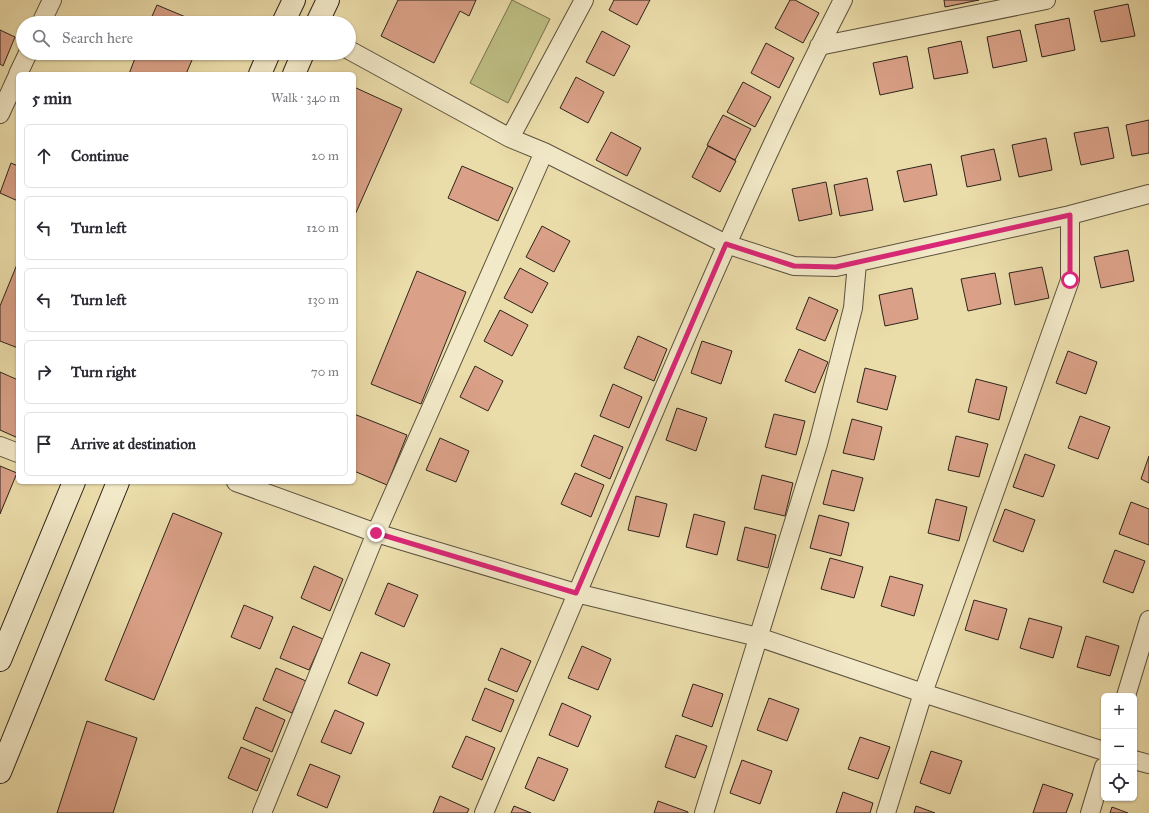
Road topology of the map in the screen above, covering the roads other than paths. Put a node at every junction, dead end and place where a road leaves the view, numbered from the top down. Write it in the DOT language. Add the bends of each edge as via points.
graph roads {
  1 [pos="52,0"];
  2 [pos="294,0"];
  3 [pos="328,0"];
  4 [pos="584,0"];
  5 [pos="844,0"];
  6 [pos="1046,0"];
  7 [pos="44,16"];
  8 [pos="286,16"];
  9 [pos="320,16"];
  10 [pos="819,46"];
  11 [pos="356,54"];
  12 [pos="25,60"];
  13 [pos="266,60"];
  14 [pos="300,60"];
  15 [pos="19,72"];
  16 [pos="261,72"];
  17 [pos="295,72"];
  18 [pos="16,78"];
  19 [pos="0,114"];
  20 [pos="510,138"];
  21 [pos="544,152"];
  22 [pos="1149,194"];
  23 [pos="1070,215"];
  24 [pos="726,244"];
  25 [pos="857,262"];
  26 [pos="0,446"];
  27 [pos="16,452"];
  28 [pos="73,484"];
  29 [pos="117,484"];
  30 [pos="241,484"];
  31 [pos="376,533"];
  32 [pos="576,593"];
  33 [pos="1149,620"];
  34 [pos="758,636"];
  35 [pos="0,660"];
  36 [pos="923,693"];
  37 [pos="1127,693"];
  38 [pos="1101,750"];
  39 [pos="1137,761"];
  40 [pos="1149,764"];
  41 [pos="0,772"];
  42 [pos="1101,777"];
  43 [pos="262,813"];
  44 [pos="484,813"];
  45 [pos="704,813"];
  46 [pos="886,813"];
  47 [pos="1090,813"];
  1 -- 7 [label="street"];
  2 -- 8 [label="main road"];
  3 -- 9 [label="main road"];
  4 -- 20 [label="street"];
  5 -- 10 [label="street"];
  6 -- 10 [label="street"];
  10 -- 24 [label="street"];
  11 -- 20 [label="street"];
  12 -- 15 [label="street"];
  13 -- 16 [label="main road"];
  14 -- 17 [label="main road"];
  18 -- 19 [label="street"];
  20 -- 21 [label="street"];
  21 -- 24 [label="street"];
  21 -- 31 [label="street"];
  22 -- 23 [label="street"];
  23 -- 25 [label="street"];
  23 -- 36 [label="street" via="1070,280"];
  24 -- 25 [label="street" via="794,266 836,267"];
  24 -- 32 [label="street"];
  25 -- 34 [label="street" via="853,308 818,444"];
  26 -- 27 [label="street"];
  28 -- 35 [label="main road"];
  29 -- 41 [label="main road"];
  30 -- 31 [label="street"];
  31 -- 32 [label="street"];
  31 -- 43 [label="street"];
  32 -- 34 [label="street"];
  32 -- 44 [label="street"];
  33 -- 37 [label="street"];
  34 -- 36 [label="street"];
  34 -- 45 [label="street"];
  36 -- 38 [label="street"];
  36 -- 46 [label="street"];
  39 -- 40 [label="street"];
  42 -- 47 [label="street"];
}
